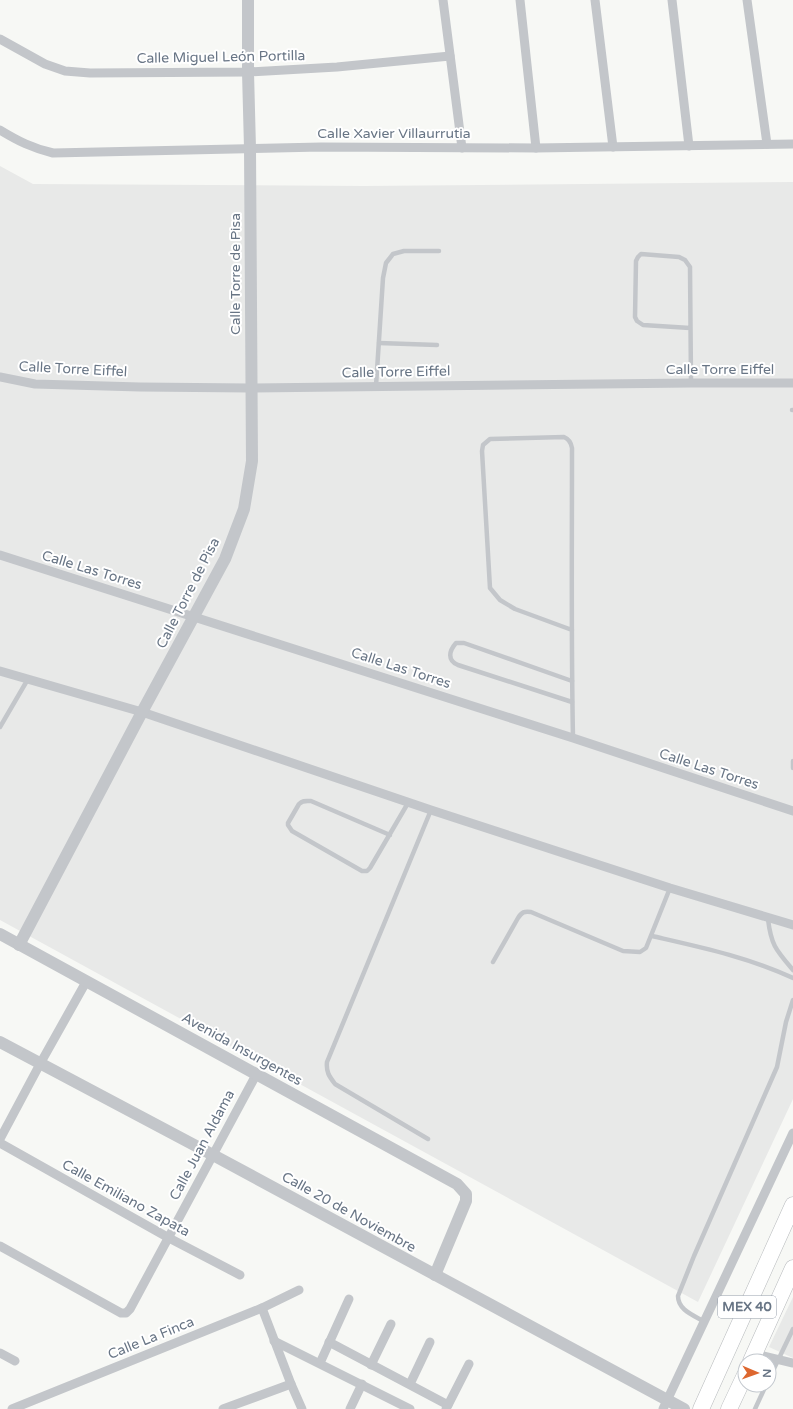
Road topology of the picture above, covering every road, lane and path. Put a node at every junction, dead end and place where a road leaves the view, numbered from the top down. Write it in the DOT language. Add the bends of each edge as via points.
graph roads {
  1 [pos="248,0"];
  2 [pos="443,0"];
  3 [pos="520,0"];
  4 [pos="595,0"];
  5 [pos="672,0"];
  6 [pos="747,0"];
  7 [pos="0,39"];
  8 [pos="450,56"];
  9 [pos="248,72"];
  10 [pos="0,130"];
  11 [pos="767,144"];
  12 [pos="793,144"];
  13 [pos="689,146"];
  14 [pos="613,147"];
  15 [pos="250,148"];
  16 [pos="462,148"];
  17 [pos="536,148"];
  18 [pos="439,251"];
  19 [pos="690,328"];
  20 [pos="379,343"];
  21 [pos="437,345"];
  22 [pos="0,378"];
  23 [pos="690,383"];
  24 [pos="793,383"];
  25 [pos="376,386"];
  26 [pos="250,388"];
  27 [pos="0,555"];
  28 [pos="194,616"];
  29 [pos="572,630"];
  30 [pos="0,671"];
  31 [pos="28,679"];
  32 [pos="572,681"];
  33 [pos="572,702"];
  34 [pos="142,712"];
  35 [pos="0,728"];
  36 [pos="572,738"];
  37 [pos="793,761"];
  38 [pos="793,768"];
  39 [pos="408,802"];
  40 [pos="431,810"];
  41 [pos="793,811"];
  42 [pos="390,835"];
  43 [pos="670,888"];
  44 [pos="768,918"];
  45 [pos="793,925"];
  46 [pos="0,934"];
  47 [pos="652,936"];
  48 [pos="19,945"];
  49 [pos="493,962"];
  50 [pos="793,970"];
  51 [pos="793,978"];
  52 [pos="86,982"];
  53 [pos="793,1000"];
  54 [pos="0,1042"];
  55 [pos="40,1064"];
  56 [pos="256,1074"];
  57 [pos="793,1133"];
  58 [pos="0,1139"];
  59 [pos="428,1139"];
  60 [pos="0,1143"];
  61 [pos="213,1155"];
  62 [pos="793,1205"];
  63 [pos="169,1238"];
  64 [pos="0,1246"];
  65 [pos="793,1268"];
  66 [pos="240,1275"];
  67 [pos="435,1275"];
  68 [pos="299,1290"];
  69 [pos="349,1299"];
  70 [pos="262,1308"];
  71 [pos="705,1322"];
  72 [pos="391,1324"];
  73 [pos="793,1329"];
  74 [pos="274,1341"];
  75 [pos="329,1342"];
  76 [pos="430,1342"];
  77 [pos="0,1352"];
  78 [pos="755,1353"];
  79 [pos="778,1360"];
  80 [pos="15,1361"];
  81 [pos="320,1363"];
  82 [pos="793,1363"];
  83 [pos="469,1364"];
  84 [pos="371,1365"];
  85 [pos="291,1384"];
  86 [pos="362,1384"];
  87 [pos="410,1384"];
  88 [pos="737,1392"];
  89 [pos="762,1393"];
  90 [pos="666,1404"];
  91 [pos="240,1406"];
  92 [pos="399,1407"];
  93 [pos="447,1407"];
  94 [pos="12,1409"];
  95 [pos="223,1409"];
  96 [pos="302,1409"];
  97 [pos="350,1409"];
  98 [pos="410,1409"];
  99 [pos="684,1409"];
  100 [pos="701,1409"];
  101 [pos="729,1409"];
  102 [pos="755,1409"];
  1 -- 9 [label="street, Calle Torre de Pisa"];
  2 -- 8 [label="street"];
  3 -- 17 [label="street"];
  4 -- 14 [label="street"];
  5 -- 13 [label="street"];
  6 -- 11 [label="street"];
  7 -- 9 [label="street, Calle Miguel León Portilla" via="46,64 65,71"];
  8 -- 9 [label="street, Calle Miguel León Portilla" via="337,67"];
  8 -- 16 [label="street"];
  9 -- 15 [label="street, Calle Torre de Pisa"];
  10 -- 15 [label="street, Calle Xavier Villaurrutia" via="16,140 53,153"];
  11 -- 12 [label="street, Calle Xavier Villaurrutia"];
  11 -- 13 [label="street, Calle Xavier Villaurrutia"];
  13 -- 14 [label="street, Calle Xavier Villaurrutia"];
  14 -- 17 [label="street, Calle Xavier Villaurrutia"];
  15 -- 16 [label="street, Calle Xavier Villaurrutia"];
  15 -- 26 [label="street, Calle Torre de Pisa"];
  16 -- 17 [label="street, Calle Xavier Villaurrutia"];
  18 -- 20 [label="lane" via="404,251 392,254 386,264 383,278"];
  19 -- 19 [label="lane" via="642,325 637,321 636,261 641,254 679,257 688,262"];
  19 -- 23 [label="lane"];
  20 -- 21 [label="lane"];
  20 -- 25 [label="lane"];
  22 -- 26 [label="street, Calle Torre Eiffel" via="35,384"];
  23 -- 24 [label="street, Calle Torre Eiffel"];
  23 -- 25 [label="street, Calle Torre Eiffel"];
  25 -- 26 [label="street, Calle Torre Eiffel"];
  26 -- 28 [label="street, Calle Torre de Pisa" via="252,461 244,509 226,559"];
  27 -- 28 [label="street, Calle Las Torres"];
  28 -- 34 [label="street, Calle Torre de Pisa"];
  28 -- 36 [label="street, Calle Las Torres"];
  29 -- 29 [label="lane" via="515,609 500,600 490,588 482,451 483,444 490,439 564,437 571,442"];
  29 -- 32 [label="lane"];
  30 -- 31 [label="street"];
  31 -- 34 [label="street"];
  31 -- 35 [label="lane"];
  32 -- 33 [label="lane"];
  32 -- 33 [label="lane" via="464,643 456,643 452,648 450,658 458,665"];
  33 -- 36 [label="lane"];
  34 -- 39 [label="street"];
  34 -- 48 [label="street, Calle Torre de Pisa"];
  36 -- 41 [label="street, Calle Las Torres"];
  37 -- 38 [label="lane"];
  39 -- 40 [label="street"];
  39 -- 42 [label="lane"];
  40 -- 43 [label="street"];
  40 -- 59 [label="lane" via="327,1062 326,1070 335,1084"];
  42 -- 42 [label="lane" via="311,801 302,801 288,823 292,831 362,871 370,868"];
  43 -- 44 [label="street"];
  43 -- 47 [label="lane"];
  44 -- 45 [label="street"];
  44 -- 50 [label="lane" via="774,946"];
  46 -- 48 [label="street, Avenida Insurgentes"];
  47 -- 49 [label="lane" via="646,948 640,952 623,951 526,912 521,913"];
  47 -- 51 [label="lane" via="718,951"];
  48 -- 52 [label="street, Avenida Insurgentes"];
  52 -- 55 [label="street"];
  52 -- 56 [label="street, Avenida Insurgentes"];
  53 -- 71 [label="lane" via="777,1068 678,1296 682,1308"];
  54 -- 55 [label="street, Calle 20 de Noviembre"];
  55 -- 58 [label="street"];
  55 -- 61 [label="street, Calle 20 de Noviembre"];
  56 -- 61 [label="street, Calle Juan Aldama"];
  56 -- 67 [label="street, Avenida Insurgentes" via="457,1184 466,1194 464,1208"];
  57 -- 71 [label="street"];
  60 -- 63 [label="street, Calle Emiliano Zapata"];
  61 -- 63 [label="street, Calle Juan Aldama"];
  61 -- 67 [label="street, Calle 20 de Noviembre"];
  62 -- 100 [label="highway, MEX 40"];
  63 -- 64 [label="street, Calle Juan Aldama" via="126,1313 121,1313"];
  63 -- 66 [label="street, Calle Emiliano Zapata"];
  65 -- 78 [label="highway, MEX 40"];
  67 -- 90 [label="street, Calle 20 de Noviembre"];
  68 -- 70 [label="street, Calle La Finca"];
  69 -- 75 [label="street"];
  70 -- 74 [label="street"];
  70 -- 94 [label="street, Calle La Finca"];
  71 -- 90 [label="street"];
  72 -- 84 [label="street"];
  73 -- 79 [label="lane"];
  74 -- 81 [label="street"];
  74 -- 85 [label="street"];
  75 -- 81 [label="street"];
  75 -- 84 [label="street"];
  76 -- 87 [label="street"];
  77 -- 80 [label="street"];
  79 -- 82 [label="street"];
  81 -- 86 [label="street"];
  83 -- 93 [label="street"];
  84 -- 87 [label="street"];
  85 -- 91 [label="street"];
  85 -- 96 [label="street"];
  86 -- 92 [label="street"];
  86 -- 97 [label="street"];
  87 -- 93 [label="street"];
  88 -- 101 [label="highway"];
  89 -- 102 [label="lane"];
  90 -- 99 [label="street, Calle 20 de Noviembre"];
  91 -- 95 [label="street"];
  92 -- 98 [label="street"];
}
